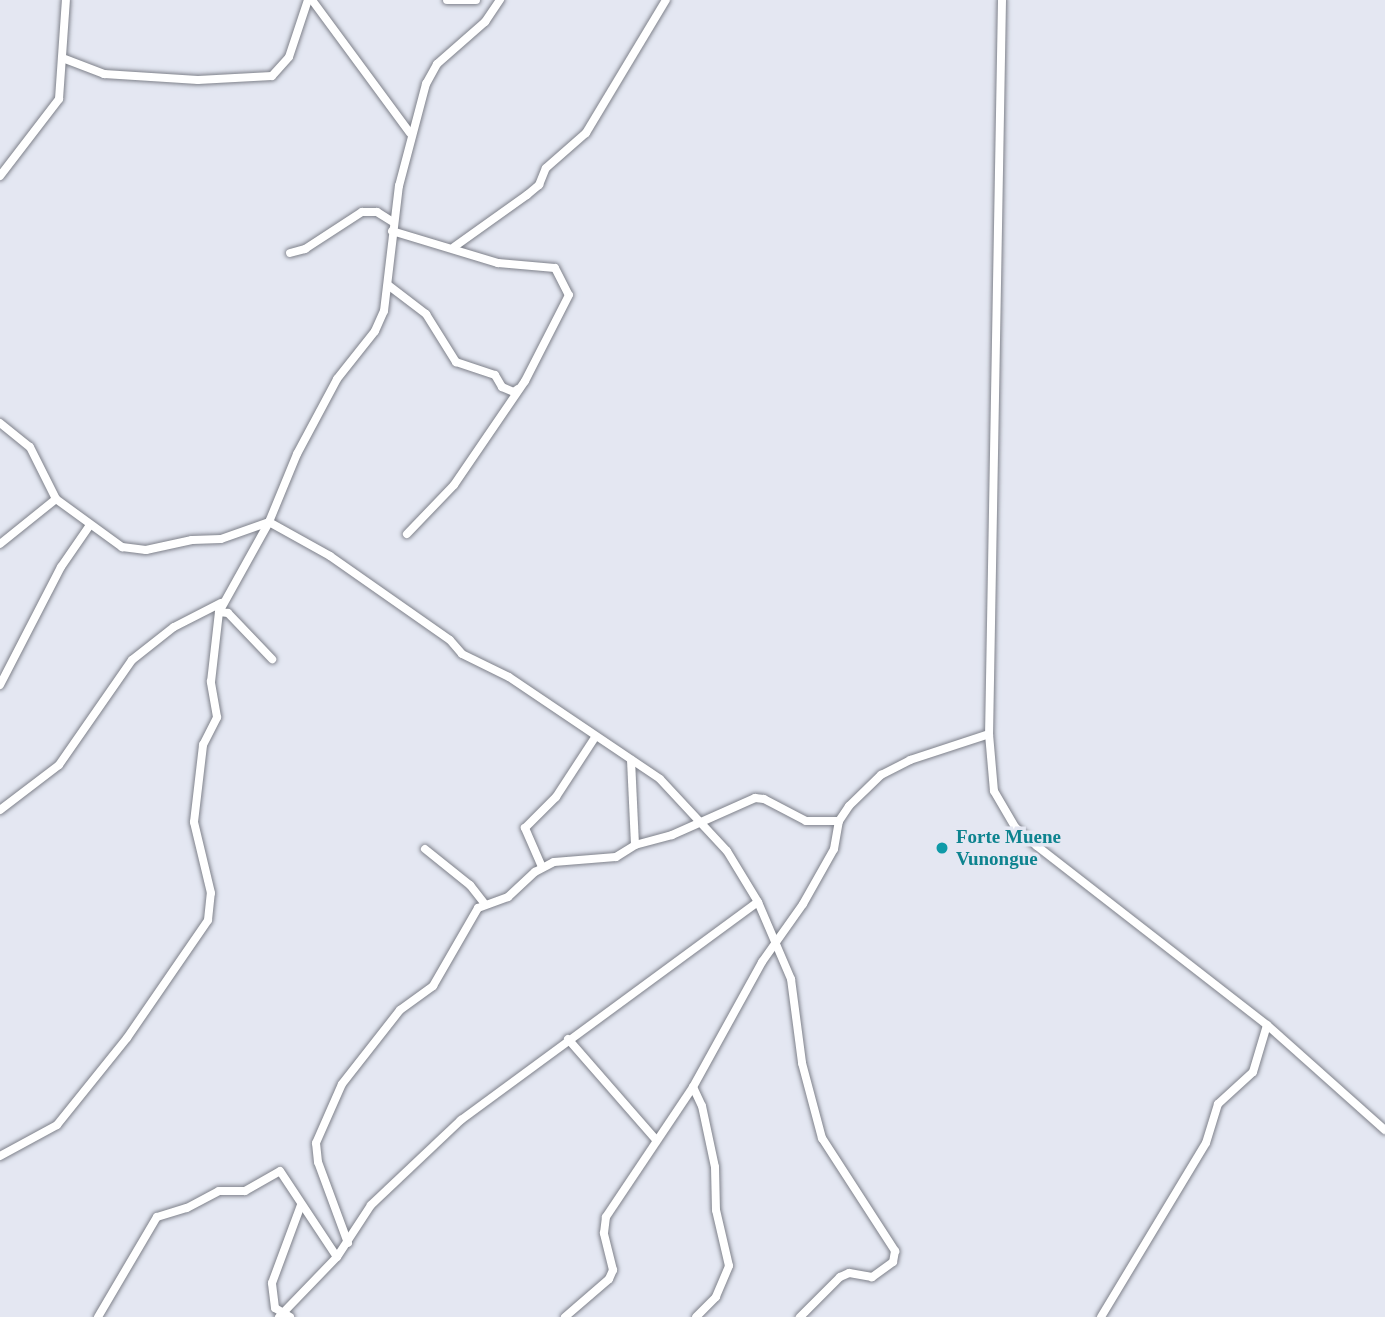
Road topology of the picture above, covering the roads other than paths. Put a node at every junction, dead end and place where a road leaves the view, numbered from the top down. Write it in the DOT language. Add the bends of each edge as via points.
graph roads {
  1 [pos="66,0"];
  2 [pos="310,0"];
  3 [pos="447,0"];
  4 [pos="476,0"];
  5 [pos="500,0"];
  6 [pos="666,0"];
  7 [pos="1002,0"];
  8 [pos="65,59"];
  9 [pos="410,133"];
  10 [pos="0,176"];
  11 [pos="392,227"];
  12 [pos="454,247"];
  13 [pos="290,253"];
  14 [pos="388,285"];
  15 [pos="518,389"];
  16 [pos="0,423"];
  17 [pos="56,499"];
  18 [pos="269,522"];
  19 [pos="90,525"];
  20 [pos="407,534"];
  21 [pos="0,544"];
  22 [pos="220,608"];
  23 [pos="272,659"];
  24 [pos="0,685"];
  25 [pos="989,734"];
  26 [pos="594,739"];
  27 [pos="631,760"];
  28 [pos="0,810"];
  29 [pos="839,821"];
  30 [pos="702,822"];
  31 [pos="635,845"];
  32 [pos="425,849"];
  33 [pos="542,867"];
  34 [pos="758,902"];
  35 [pos="485,904"];
  36 [pos="775,946"];
  37 [pos="1267,1025"];
  38 [pos="568,1039"];
  39 [pos="693,1087"];
  40 [pos="1385,1130"];
  41 [pos="656,1140"];
  42 [pos="0,1156"];
  43 [pos="302,1205"];
  44 [pos="348,1242"];
  45 [pos="337,1256"];
  46 [pos="284,1316"];
  47 [pos="97,1317"];
  48 [pos="565,1317"];
  49 [pos="696,1317"];
  50 [pos="800,1317"];
  51 [pos="1101,1317"];
  1 -- 8 [label="street"];
  2 -- 8 [label="street" via="289,57 272,76 198,80 104,74"];
  2 -- 9 [label="street"];
  3 -- 4 [label="street"];
  5 -- 9 [label="street" via="485,22 437,64"];
  6 -- 12 [label="street" via="586,133 546,168 539,185"];
  7 -- 25 [label="street"];
  8 -- 10 [label="street" via="55,108"];
  9 -- 11 [label="street"];
  11 -- 12 [label="street"];
  11 -- 13 [label="street" via="377,212 362,212 305,249"];
  11 -- 14 [label="street"];
  12 -- 15 [label="street" via="498,263 555,268 568,290 566,305"];
  14 -- 15 [label="street" via="426,314 456,362 495,374 502,387"];
  14 -- 18 [label="street" via="375,331 337,379 297,454"];
  15 -- 20 [label="street" via="454,485"];
  16 -- 17 [label="street" via="30,447"];
  17 -- 19 [label="street"];
  17 -- 21 [label="street"];
  18 -- 19 [label="street" via="221,539 146,550 122,547"];
  18 -- 22 [label="street"];
  18 -- 26 [label="street" via="330,556 450,640 462,654 509,677"];
  19 -- 24 [label="street" via="61,567"];
  22 -- 23 [label="street"];
  22 -- 28 [label="street" via="174,627 132,660 59,765"];
  22 -- 42 [label="street" via="211,682 218,717 203,745 194,822 211,893 208,920 127,1038 57,1125"];
  25 -- 29 [label="street" via="910,760 881,775"];
  25 -- 37 [label="street" via="994,791 1015,827"];
  26 -- 27 [label="street"];
  26 -- 33 [label="street" via="556,797 524,828"];
  27 -- 30 [label="street" via="660,779"];
  27 -- 31 [label="street"];
  29 -- 30 [label="street" via="806,821 760,797"];
  29 -- 36 [label="street" via="834,849"];
  30 -- 31 [label="street"];
  30 -- 34 [label="street"];
  31 -- 33 [label="street" via="609,858 568,859"];
  32 -- 35 [label="street" via="471,885"];
  33 -- 35 [label="street" via="508,897"];
  34 -- 36 [label="street"];
  34 -- 38 [label="street"];
  35 -- 44 [label="street" via="460,934 433,986 400,1010 335,1094 315,1152"];
  36 -- 39 [label="street"];
  36 -- 50 [label="street" via="791,979 802,1063 821,1138 896,1257 872,1277 845,1274"];
  37 -- 40 [label="street"];
  37 -- 51 [label="street" via="1253,1072 1218,1104 1206,1143"];
  38 -- 41 [label="street"];
  38 -- 44 [label="street" via="461,1119 371,1205"];
  39 -- 41 [label="street"];
  39 -- 49 [label="street" via="702,1106 715,1167 716,1210 729,1266 712,1304"];
  41 -- 48 [label="street" via="606,1217 604,1233 613,1270 609,1279"];
  43 -- 45 [label="street"];
  43 -- 46 [label="street" via="272,1280 272,1301"];
  43 -- 47 [label="street" via="280,1171 245,1191 219,1191 187,1208 156,1217"];
  44 -- 45 [label="street"];
  45 -- 46 [label="street"];
}
